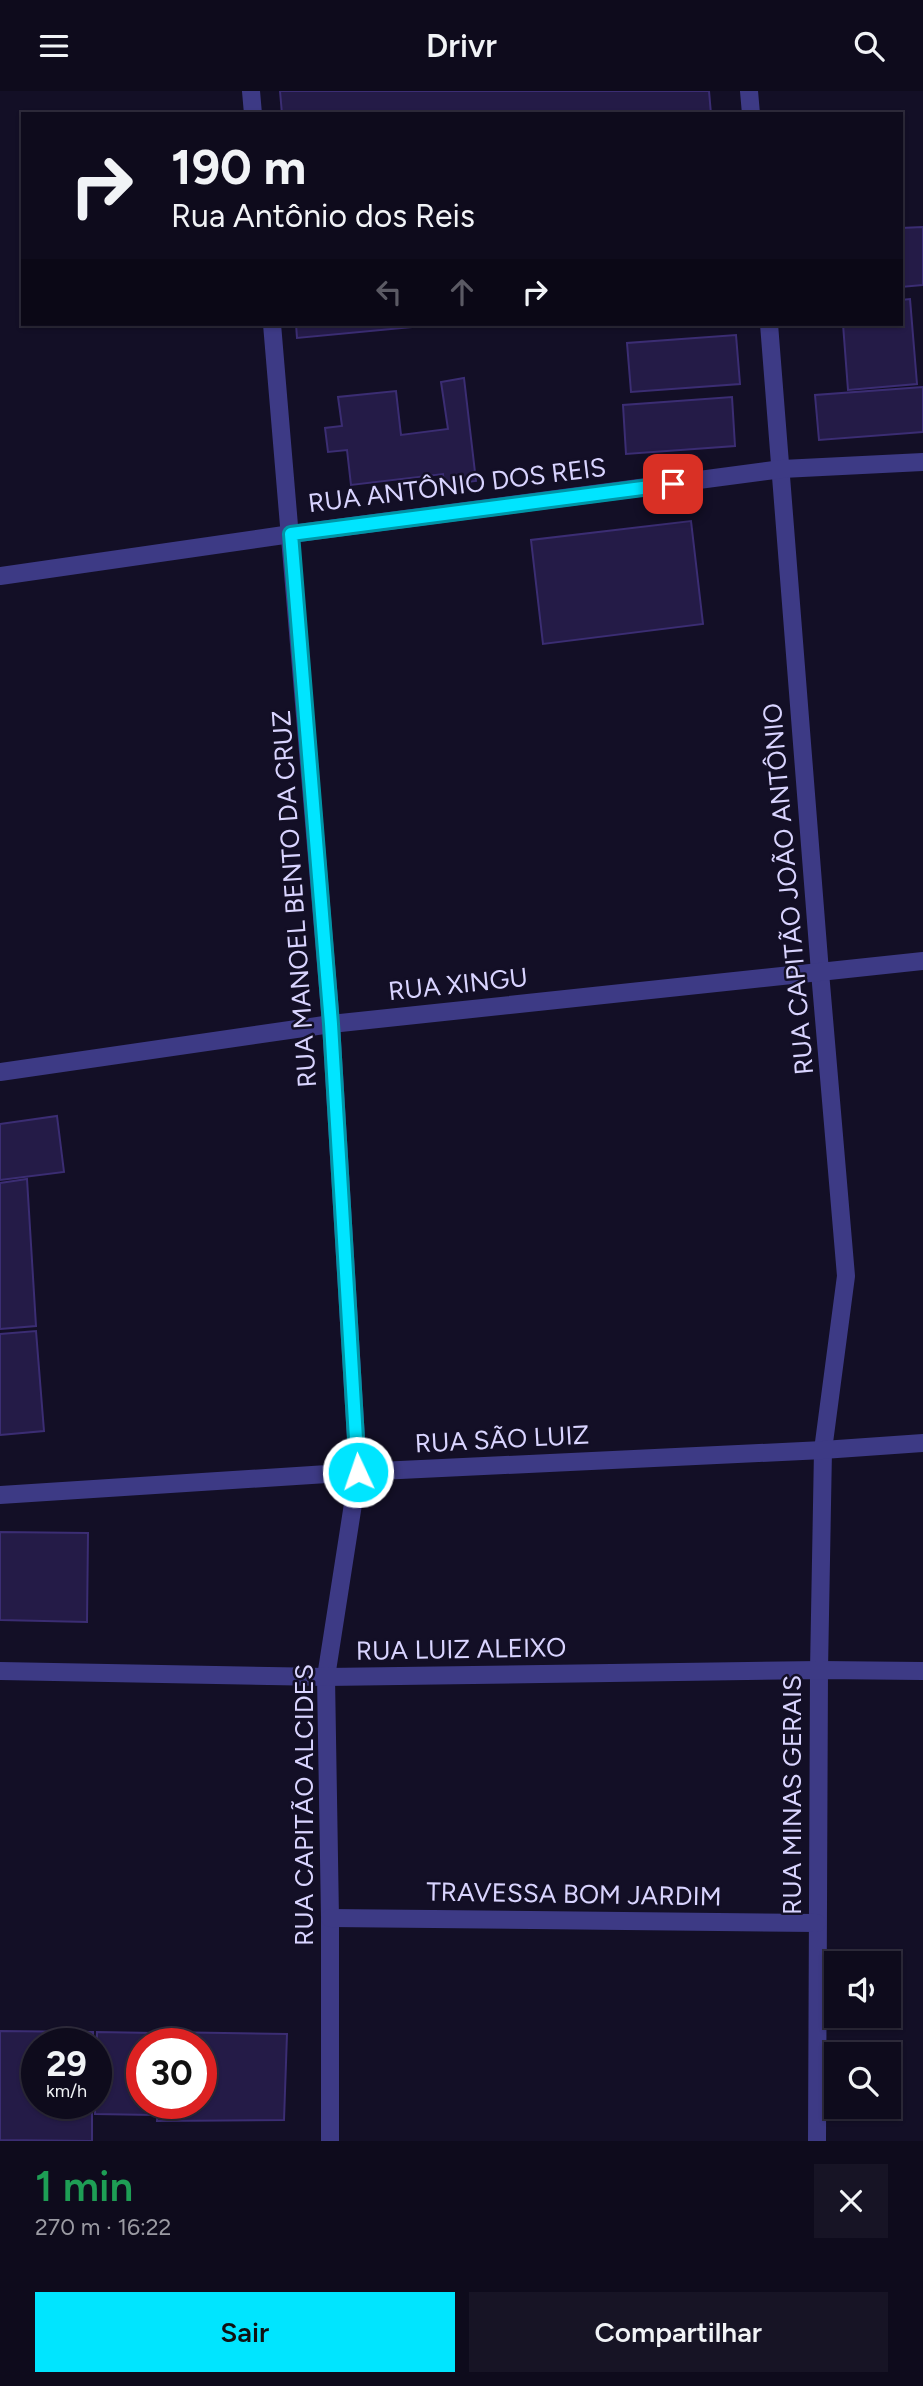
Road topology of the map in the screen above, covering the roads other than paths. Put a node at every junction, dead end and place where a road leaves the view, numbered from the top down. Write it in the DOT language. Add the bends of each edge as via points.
graph roads {
  1 [pos="251,91"];
  2 [pos="749,91"];
  3 [pos="253,112"];
  4 [pos="751,112"];
  5 [pos="272,326"];
  6 [pos="769,326"];
  7 [pos="923,462"];
  8 [pos="782,469"];
  9 [pos="291,534"];
  10 [pos="0,576"];
  11 [pos="923,961"];
  12 [pos="820,972"];
  13 [pos="331,1024"];
  14 [pos="0,1072"];
  15 [pos="923,1443"];
  16 [pos="823,1450"];
  17 [pos="358,1472"];
  18 [pos="0,1495"];
  19 [pos="819,1670"];
  20 [pos="0,1671"];
  21 [pos="923,1671"];
  22 [pos="326,1677"];
  23 [pos="330,1918"];
  24 [pos="817,1923"];
  25 [pos="330,2141"];
  26 [pos="817,2141"];
  1 -- 3 [label="street"];
  2 -- 4 [label="street"];
  5 -- 9 [label="street, RUA MANOEL BENTO DA CRUZ"];
  6 -- 8 [label="street, RUA CAPITÃO JOÃO ANTÔNIO"];
  7 -- 8 [label="street, RUA ANTÔNIO DOS REIS"];
  8 -- 9 [label="street, RUA ANTÔNIO DOS REIS"];
  8 -- 12 [label="street, RUA CAPITÃO JOÃO ANTÔNIO"];
  9 -- 10 [label="street, RUA ANTÔNIO DOS REIS"];
  9 -- 13 [label="street, RUA MANOEL BENTO DA CRUZ"];
  11 -- 12 [label="street, RUA XINGU"];
  12 -- 13 [label="street, RUA XINGU"];
  12 -- 16 [label="street, RUA CAPITÃO JOÃO ANTÔNIO" via="846,1276"];
  13 -- 14 [label="street, RUA XINGU"];
  13 -- 17 [label="street, RUA MANOEL BENTO DA CRUZ"];
  15 -- 16 [label="street, RUA SÃO LUIZ"];
  16 -- 17 [label="street, RUA SÃO LUIZ"];
  16 -- 19 [label="street, RUA MINAS GERAIS"];
  17 -- 18 [label="street, RUA SÃO LUIZ"];
  17 -- 22 [label="street, RUA CAPITÃO ALCIDES"];
  19 -- 21 [label="street, RUA LUIZ ALEIXO"];
  19 -- 22 [label="street, RUA LUIZ ALEIXO"];
  19 -- 24 [label="street, RUA MINAS GERAIS"];
  20 -- 22 [label="street, RUA LUIZ ALEIXO"];
  22 -- 23 [label="street, RUA CAPITÃO ALCIDES"];
  23 -- 24 [label="street, TRAVESSA BOM JARDIM"];
  23 -- 25 [label="street, RUA CAPITÃO ALCIDES"];
  24 -- 26 [label="street, RUA MINAS GERAIS"];
}
